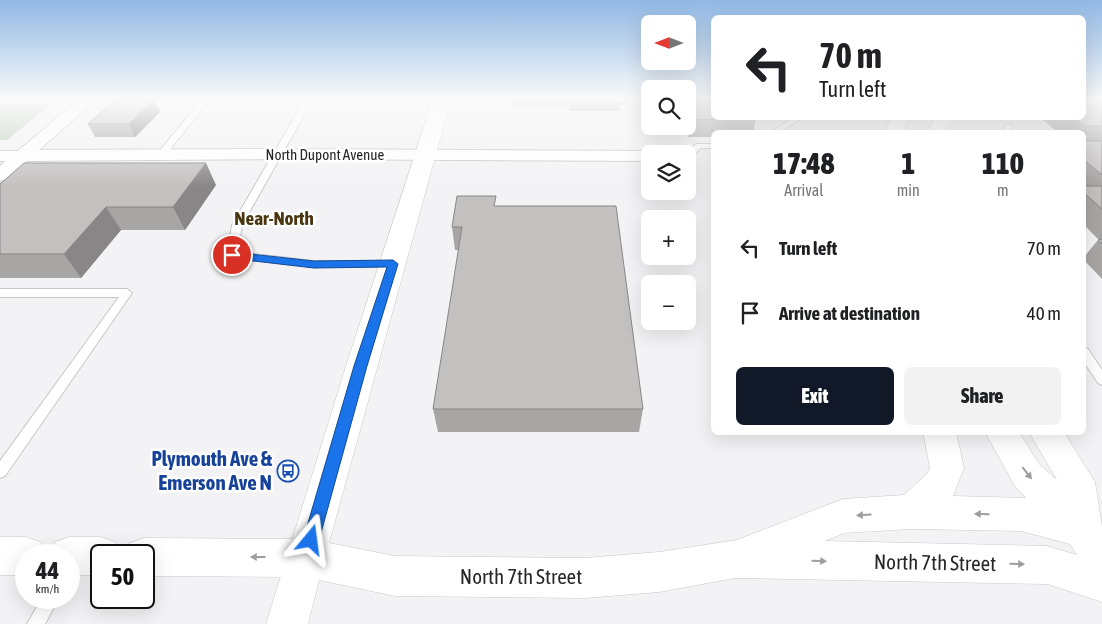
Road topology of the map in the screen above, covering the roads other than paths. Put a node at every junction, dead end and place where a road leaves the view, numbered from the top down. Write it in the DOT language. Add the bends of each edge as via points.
graph roads {
  1 [pos="54,128"];
  2 [pos="183,128"];
  3 [pos="293,128"];
  4 [pos="434,128"];
  5 [pos="711,146"];
  6 [pos="696,149"];
  7 [pos="278,154"];
  8 [pos="161,155"];
  9 [pos="0,156"];
  10 [pos="22,156"];
  11 [pos="426,156"];
  12 [pos="641,156"];
  13 [pos="0,175"];
  14 [pos="393,264"];
  15 [pos="0,293"];
  16 [pos="1086,355"];
  17 [pos="1102,380"];
  18 [pos="941,435"];
  19 [pos="1003,435"];
  20 [pos="1048,435"];
  21 [pos="0,472"];
  22 [pos="912,512"];
  23 [pos="1095,540"];
  24 [pos="0,556"];
  25 [pos="15,556"];
  26 [pos="155,557"];
  27 [pos="306,558"];
  28 [pos="736,559"];
  29 [pos="1102,582"];
  30 [pos="45,609"];
  31 [pos="36,624"];
  32 [pos="287,624"];
  1 -- 10 [label="street"];
  2 -- 8 [label="lane"];
  3 -- 7 [label="lane"];
  4 -- 11 [label="main road"];
  5 -- 6 [label="lane"];
  7 -- 8 [label="street, North Dupont Avenue"];
  7 -- 11 [label="street, North Dupont Avenue"];
  7 -- 14 [label="lane" via="237,225 232,255 314,264"];
  8 -- 10 [label="street, North Dupont Avenue"];
  9 -- 10 [label="street, North Dupont Avenue"];
  10 -- 13 [label="street"];
  11 -- 12 [label="street, North Dupont Avenue"];
  11 -- 14 [label="main road"];
  14 -- 27 [label="main road"];
  15 -- 21 [label="lane" via="127,294"];
  16 -- 17 [label="lane"];
  18 -- 22 [label="main road" via="947,468 940,485"];
  19 -- 23 [label="main road, one-way" via="1027,475"];
  20 -- 23 [label="main road" via="1077,482"];
  23 -- 22 [label="main road, North 7th Street, one-way" via="1021,514"];
  22 -- 28 [label="main road, North 7th Street, one-way" via="843,516"];
  24 -- 25 [label="main road"];
  27 -- 26 [label="main road, North 7th Street, one-way"];
  27 -- 28 [label="main road, North 7th Street" via="396,576 585,578 658,572"];
  27 -- 32 [label="main road"];
  28 -- 29 [label="main road, North 7th Street, one-way" via="1047,565"];
  30 -- 31 [label="lane"];
}
